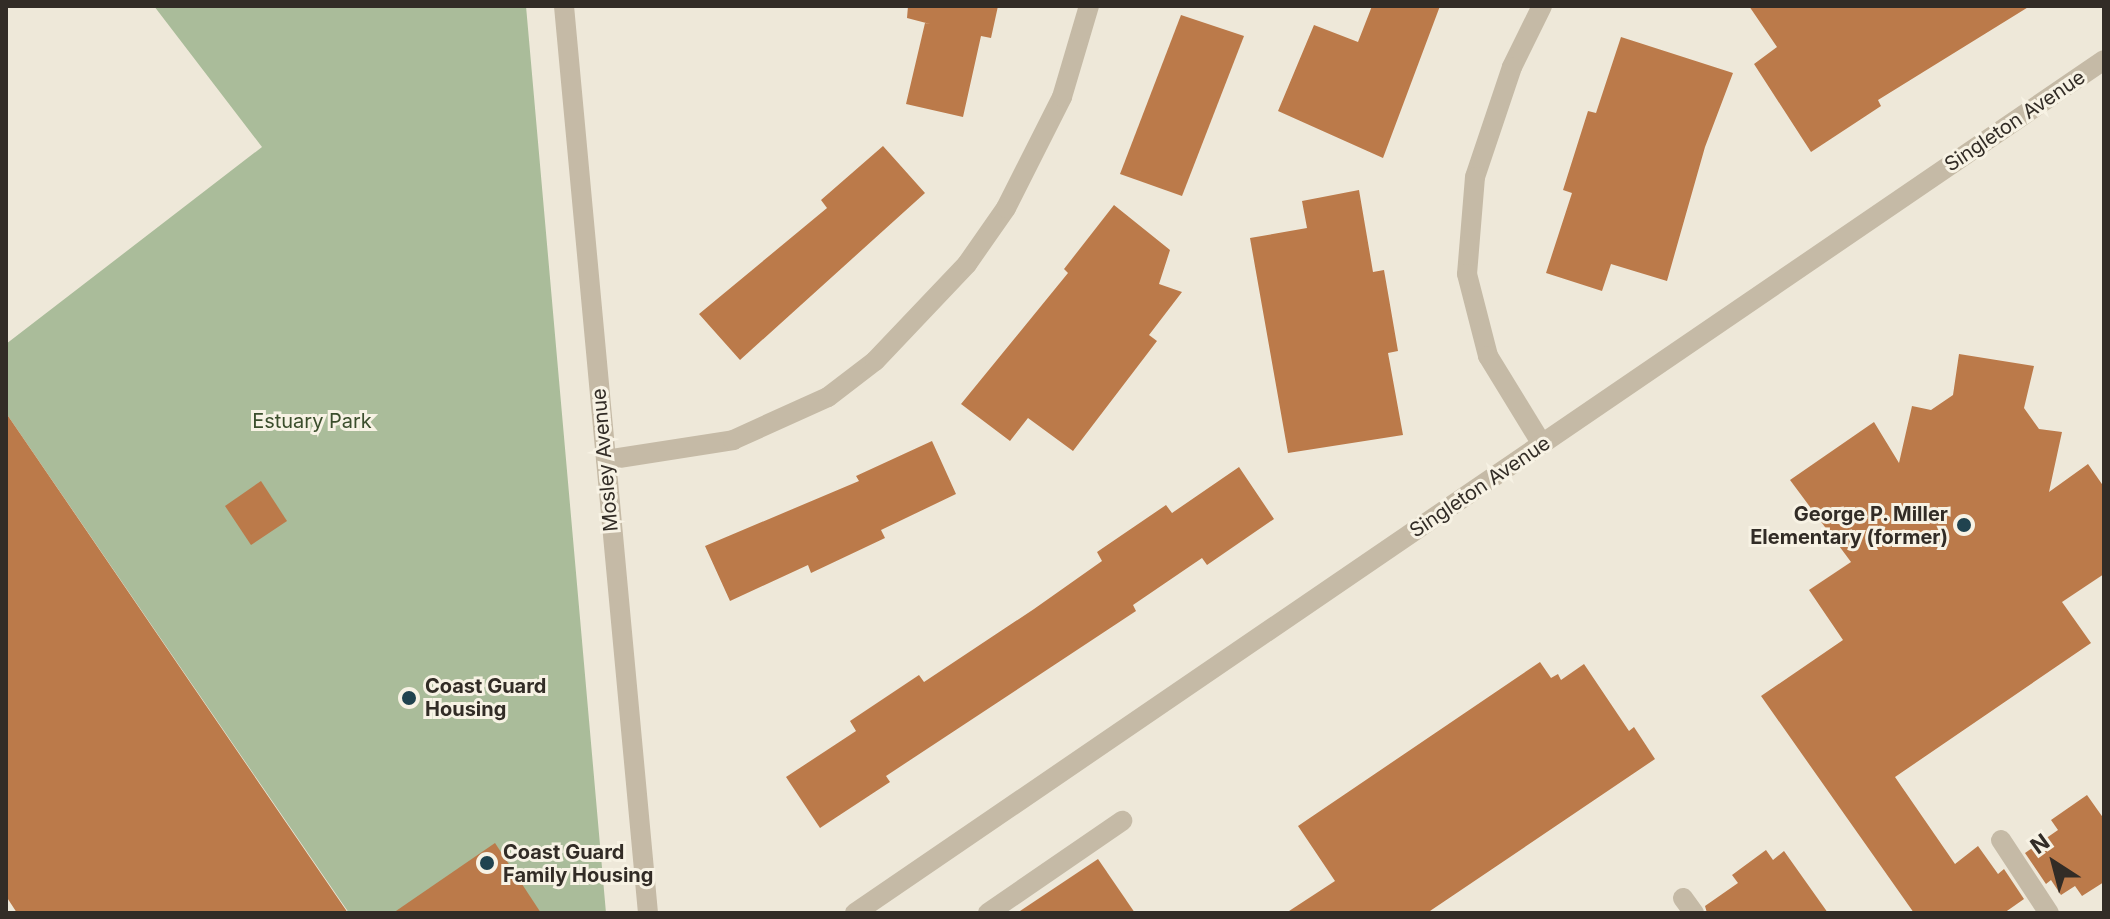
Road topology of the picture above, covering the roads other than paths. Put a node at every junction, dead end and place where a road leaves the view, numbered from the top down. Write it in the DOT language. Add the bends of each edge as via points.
graph roads {
  1 [pos="564,6"];
  2 [pos="1089,6"];
  3 [pos="1542,6"];
  4 [pos="2104,60"];
  5 [pos="1542,444"];
  6 [pos="606,460"];
  7 [pos="1122,821"];
  8 [pos="2001,840"];
  9 [pos="648,913"];
  10 [pos="855,913"];
  11 [pos="988,913"];
  12 [pos="2049,913"];
  1 -- 6 [label="street, Mosley Avenue"];
  2 -- 6 [label="street" via="1062,97 1006,208 967,264 875,361 828,397 733,440"];
  3 -- 5 [label="street" via="1512,67 1475,177 1467,274 1488,356"];
  4 -- 5 [label="street, Singleton Avenue"];
  5 -- 10 [label="street, Singleton Avenue"];
  6 -- 9 [label="street, Mosley Avenue"];
  7 -- 11 [label="street"];
  8 -- 12 [label="street"];
}
